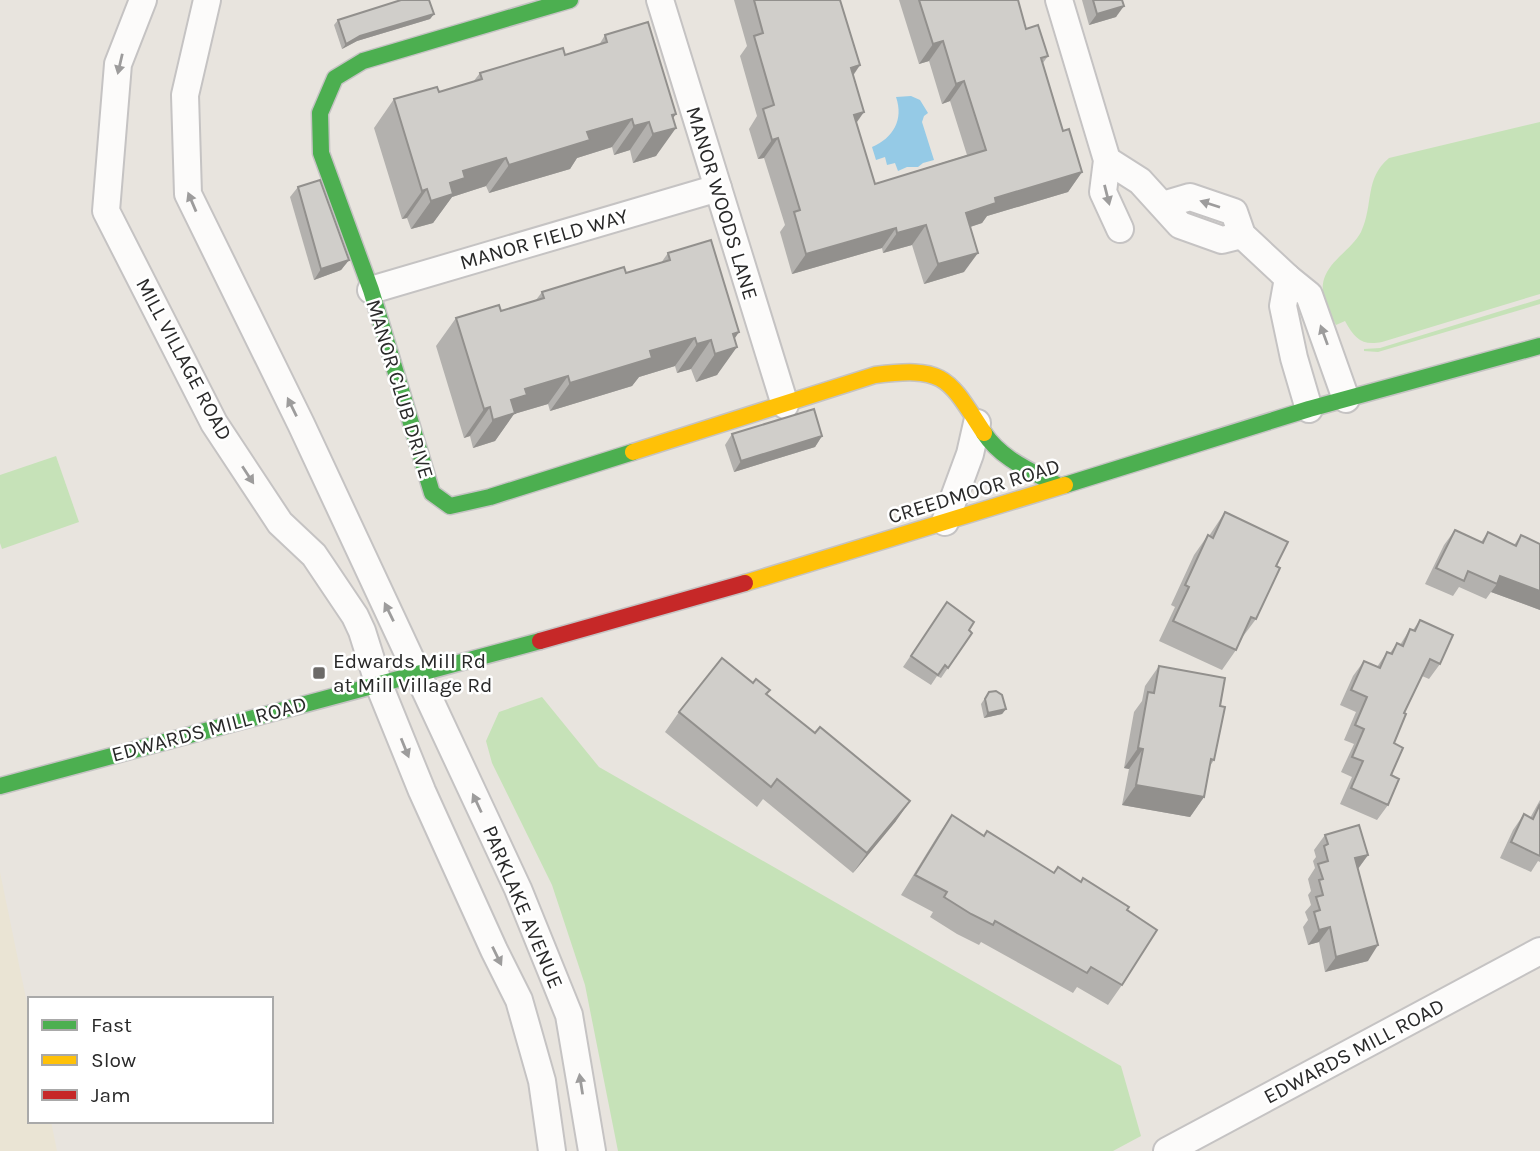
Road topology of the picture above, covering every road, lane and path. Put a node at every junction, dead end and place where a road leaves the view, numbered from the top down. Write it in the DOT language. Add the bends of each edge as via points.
graph roads {
  1 [pos="143,0"];
  2 [pos="206,0"];
  3 [pos="570,0"];
  4 [pos="660,0"];
  5 [pos="1059,0"];
  6 [pos="1107,160"];
  7 [pos="718,188"];
  8 [pos="1120,229"];
  9 [pos="1288,278"];
  10 [pos="371,290"];
  11 [pos="1540,346"];
  12 [pos="1346,399"];
  13 [pos="785,405"];
  14 [pos="1309,409"];
  15 [pos="977,423"];
  16 [pos="1059,486"];
  17 [pos="945,522"];
  18 [pos="419,674"];
  19 [pos="379,685"];
  20 [pos="0,786"];
  21 [pos="1540,951"];
  22 [pos="552,1151"];
  23 [pos="592,1151"];
  24 [pos="1167,1151"];
  1 -- 19 [label="street, MILL VILLAGE ROAD, one-way" via="118,64 106,211 214,423 279,523 314,555 355,616"];
  18 -- 2 [label="street, one-way" via="188,194 185,95"];
  3 -- 10 [label="main road, MANOR CLUB DRIVE" via="363,61 335,78 320,113 321,153"];
  4 -- 7 [label="street, MANOR WOODS LANE"];
  5 -- 6 [label="street"];
  6 -- 8 [label="street, one-way" via="1103,192"];
  6 -- 9 [label="street" via="1140,181 1180,225 1222,240 1241,235"];
  7 -- 10 [label="street, MANOR FIELD WAY"];
  7 -- 13 [label="street, MANOR WOODS LANE"];
  12 -- 9 [label="street, one-way" via="1310,295"];
  9 -- 14 [label="street" via="1283,306"];
  10 -- 13 [label="main road, MANOR CLUB DRIVE" via="432,493 450,506"];
  11 -- 12 [label="main road, CREEDMOOR ROAD"];
  12 -- 14 [label="main road, CREEDMOOR ROAD"];
  13 -- 15 [label="main road, MANOR CLUB DRIVE" via="875,376 905,371 937,374 964,398"];
  14 -- 16 [label="main road, CREEDMOOR ROAD"];
  15 -- 16 [label="main road, MANOR CLUB DRIVE" via="998,451"];
  15 -- 17 [label="street" via="971,454"];
  16 -- 17 [label="main road, CREEDMOOR ROAD"];
  17 -- 18 [label="main road, CREEDMOOR ROAD" via="682,603"];
  18 -- 19 [label="main road, EDWARDS MILL ROAD"];
  23 -- 18 [label="street, PARKLAKE AVENUE, one-way" via="569,1015 518,889"];
  19 -- 20 [label="main road, EDWARDS MILL ROAD"];
  19 -- 22 [label="street, PARKLAKE AVENUE, one-way" via="422,791 519,1000 542,1082"];
  21 -- 24 [label="street, EDWARDS MILL ROAD"];
}
